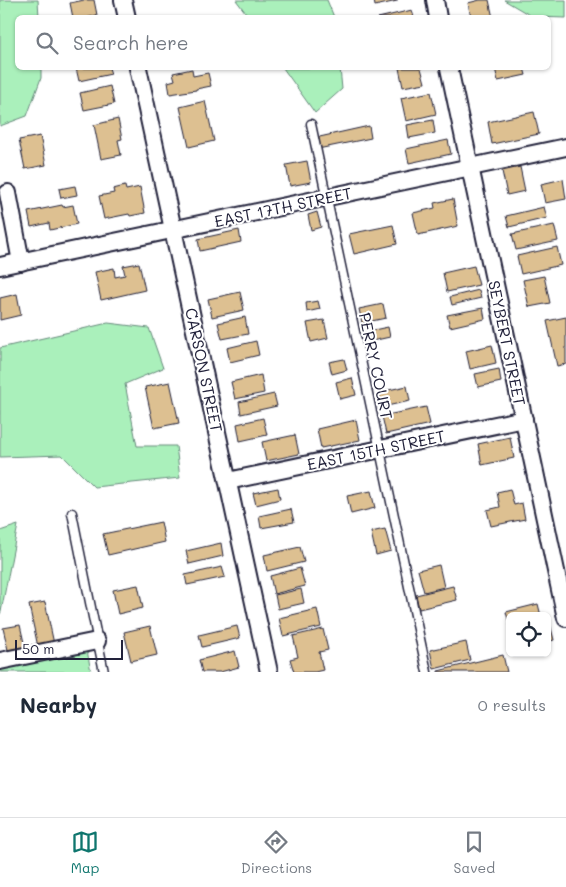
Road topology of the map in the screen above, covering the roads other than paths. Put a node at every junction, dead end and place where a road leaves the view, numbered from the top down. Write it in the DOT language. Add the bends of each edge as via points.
graph roads {
  1 [pos="123,0"];
  2 [pos="435,0"];
  3 [pos="126,15"];
  4 [pos="438,15"];
  5 [pos="138,70"];
  6 [pos="449,70"];
  7 [pos="310,124"];
  8 [pos="566,147"];
  9 [pos="470,167"];
  10 [pos="8,193"];
  11 [pos="326,198"];
  12 [pos="174,230"];
  13 [pos="21,262"];
  14 [pos="0,266"];
  15 [pos="524,419"];
  16 [pos="380,450"];
  17 [pos="228,482"];
  18 [pos="72,513"];
  19 [pos="566,618"];
  20 [pos="97,641"];
  21 [pos="0,661"];
  22 [pos="104,672"];
  23 [pos="268,672"];
  24 [pos="427,672"];
  1 -- 3 [label="street"];
  2 -- 4 [label="street"];
  5 -- 12 [label="street, CARSON STREET"];
  6 -- 9 [label="street, SEYBERT STREET"];
  7 -- 11 [label="lane, PERRY COURT"];
  8 -- 9 [label="street, EAST 17TH STREET"];
  9 -- 11 [label="street, EAST 17TH STREET"];
  9 -- 15 [label="street, SEYBERT STREET"];
  10 -- 13 [label="street"];
  11 -- 12 [label="street, EAST 17TH STREET"];
  11 -- 16 [label="lane, PERRY COURT"];
  12 -- 13 [label="street, EAST 17TH STREET"];
  12 -- 17 [label="street, CARSON STREET"];
  13 -- 14 [label="street, EAST 17TH STREET"];
  15 -- 16 [label="street, EAST 15TH STREET"];
  15 -- 19 [label="street, SEYBERT STREET"];
  16 -- 17 [label="street, EAST 15TH STREET"];
  16 -- 24 [label="lane, PERRY COURT"];
  17 -- 23 [label="street, CARSON STREET"];
  18 -- 20 [label="lane"];
  20 -- 21 [label="street"];
  20 -- 22 [label="lane"];
}
